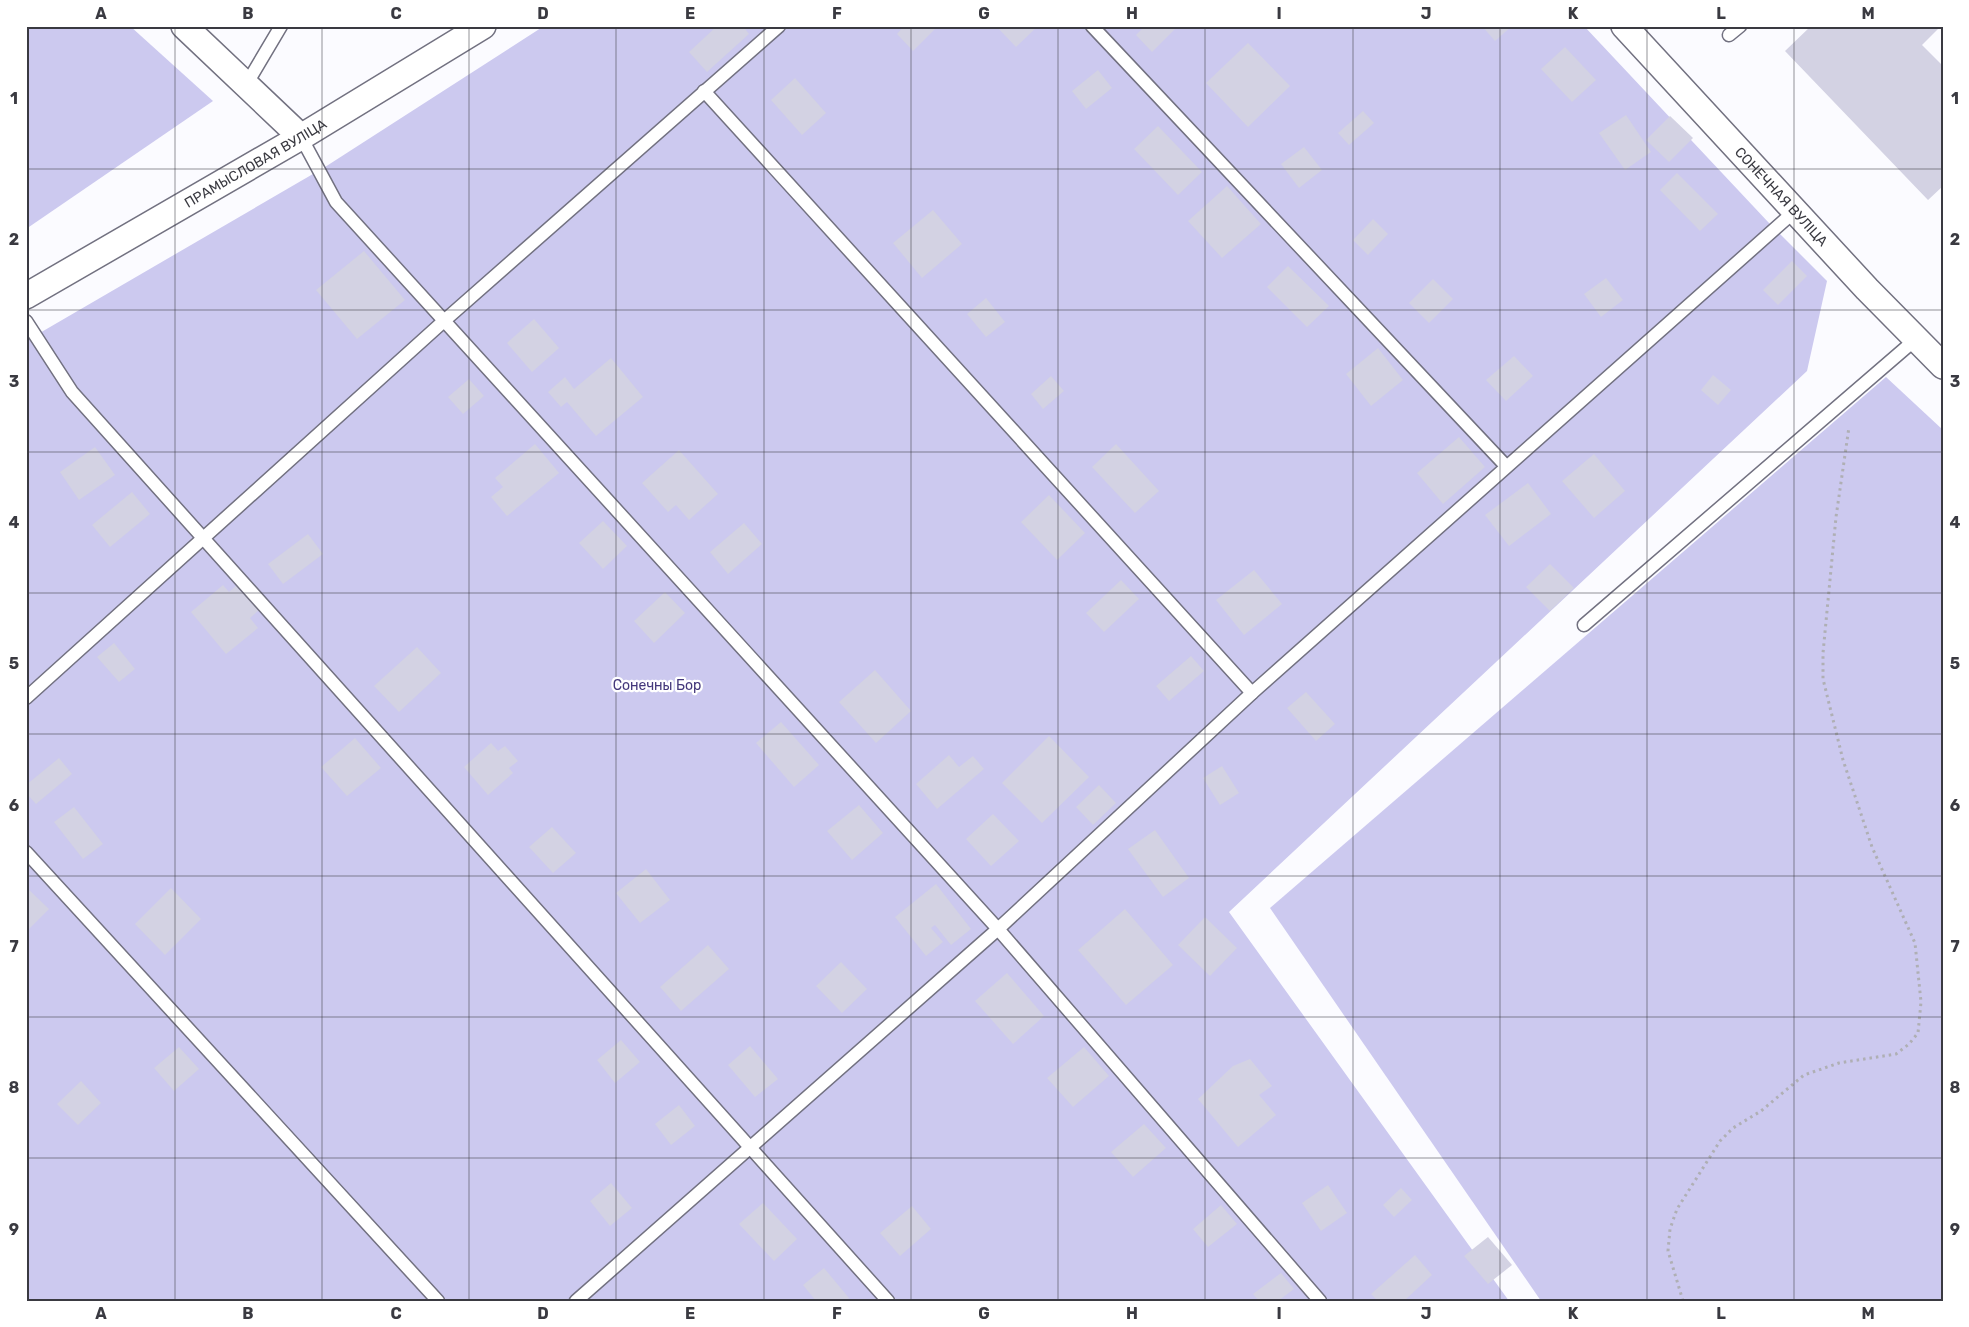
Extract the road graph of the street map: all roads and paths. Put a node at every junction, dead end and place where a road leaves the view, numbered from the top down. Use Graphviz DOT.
graph roads {
  1 [pos="184,26"];
  2 [pos="281,26"];
  3 [pos="483,26"];
  4 [pos="779,26"];
  5 [pos="1092,26"];
  6 [pos="1624,26"];
  7 [pos="1740,26"];
  8 [pos="1729,35"];
  9 [pos="246,85"];
  10 [pos="704,91"];
  11 [pos="301,137"];
  12 [pos="1795,211"];
  13 [pos="26,296"];
  14 [pos="445,320"];
  15 [pos="26,321"];
  16 [pos="1916,338"];
  17 [pos="1943,366"];
  18 [pos="1854,392"];
  19 [pos="1506,466"];
  20 [pos="203,539"];
  21 [pos="1584,624"];
  22 [pos="1252,693"];
  23 [pos="26,698"];
  24 [pos="26,852"];
  25 [pos="998,929"];
  26 [pos="751,1146"];
  27 [pos="438,1301"];
  28 [pos="576,1301"];
  29 [pos="888,1301"];
  30 [pos="1320,1301"];
  31 [pos="1683,1301"];
  1 -- 9 [label="street"];
  2 -- 9 [label="lane"];
  3 -- 11 [label="street, ПРАМЫСЛОВАЯ ВУЛІЦА"];
  4 -- 10 [label="lane"];
  5 -- 19 [label="lane"];
  6 -- 12 [label="street, СОНЕЧНАЯ ВУЛІЦА"];
  7 -- 8 [label="lane"];
  9 -- 11 [label="street"];
  10 -- 14 [label="lane"];
  10 -- 22 [label="lane"];
  11 -- 13 [label="street, ПРАМЫСЛОВАЯ ВУЛІЦА"];
  11 -- 14 [label="lane"];
  12 -- 16 [label="street, СОНЕЧНАЯ ВУЛІЦА"];
  12 -- 19 [label="lane"];
  14 -- 20 [label="lane"];
  14 -- 25 [label="lane"];
  15 -- 20 [label="lane"];
  16 -- 17 [label="street, СОНЕЧНАЯ ВУЛІЦА"];
  16 -- 18 [label="lane"];
  18 -- 21 [label="lane"];
  18 -- 31 [label="path"];
  19 -- 22 [label="lane"];
  20 -- 23 [label="lane"];
  20 -- 26 [label="lane"];
  22 -- 25 [label="lane"];
  24 -- 27 [label="lane"];
  25 -- 26 [label="lane"];
  25 -- 30 [label="lane"];
  26 -- 28 [label="lane"];
  26 -- 29 [label="lane"];
}
